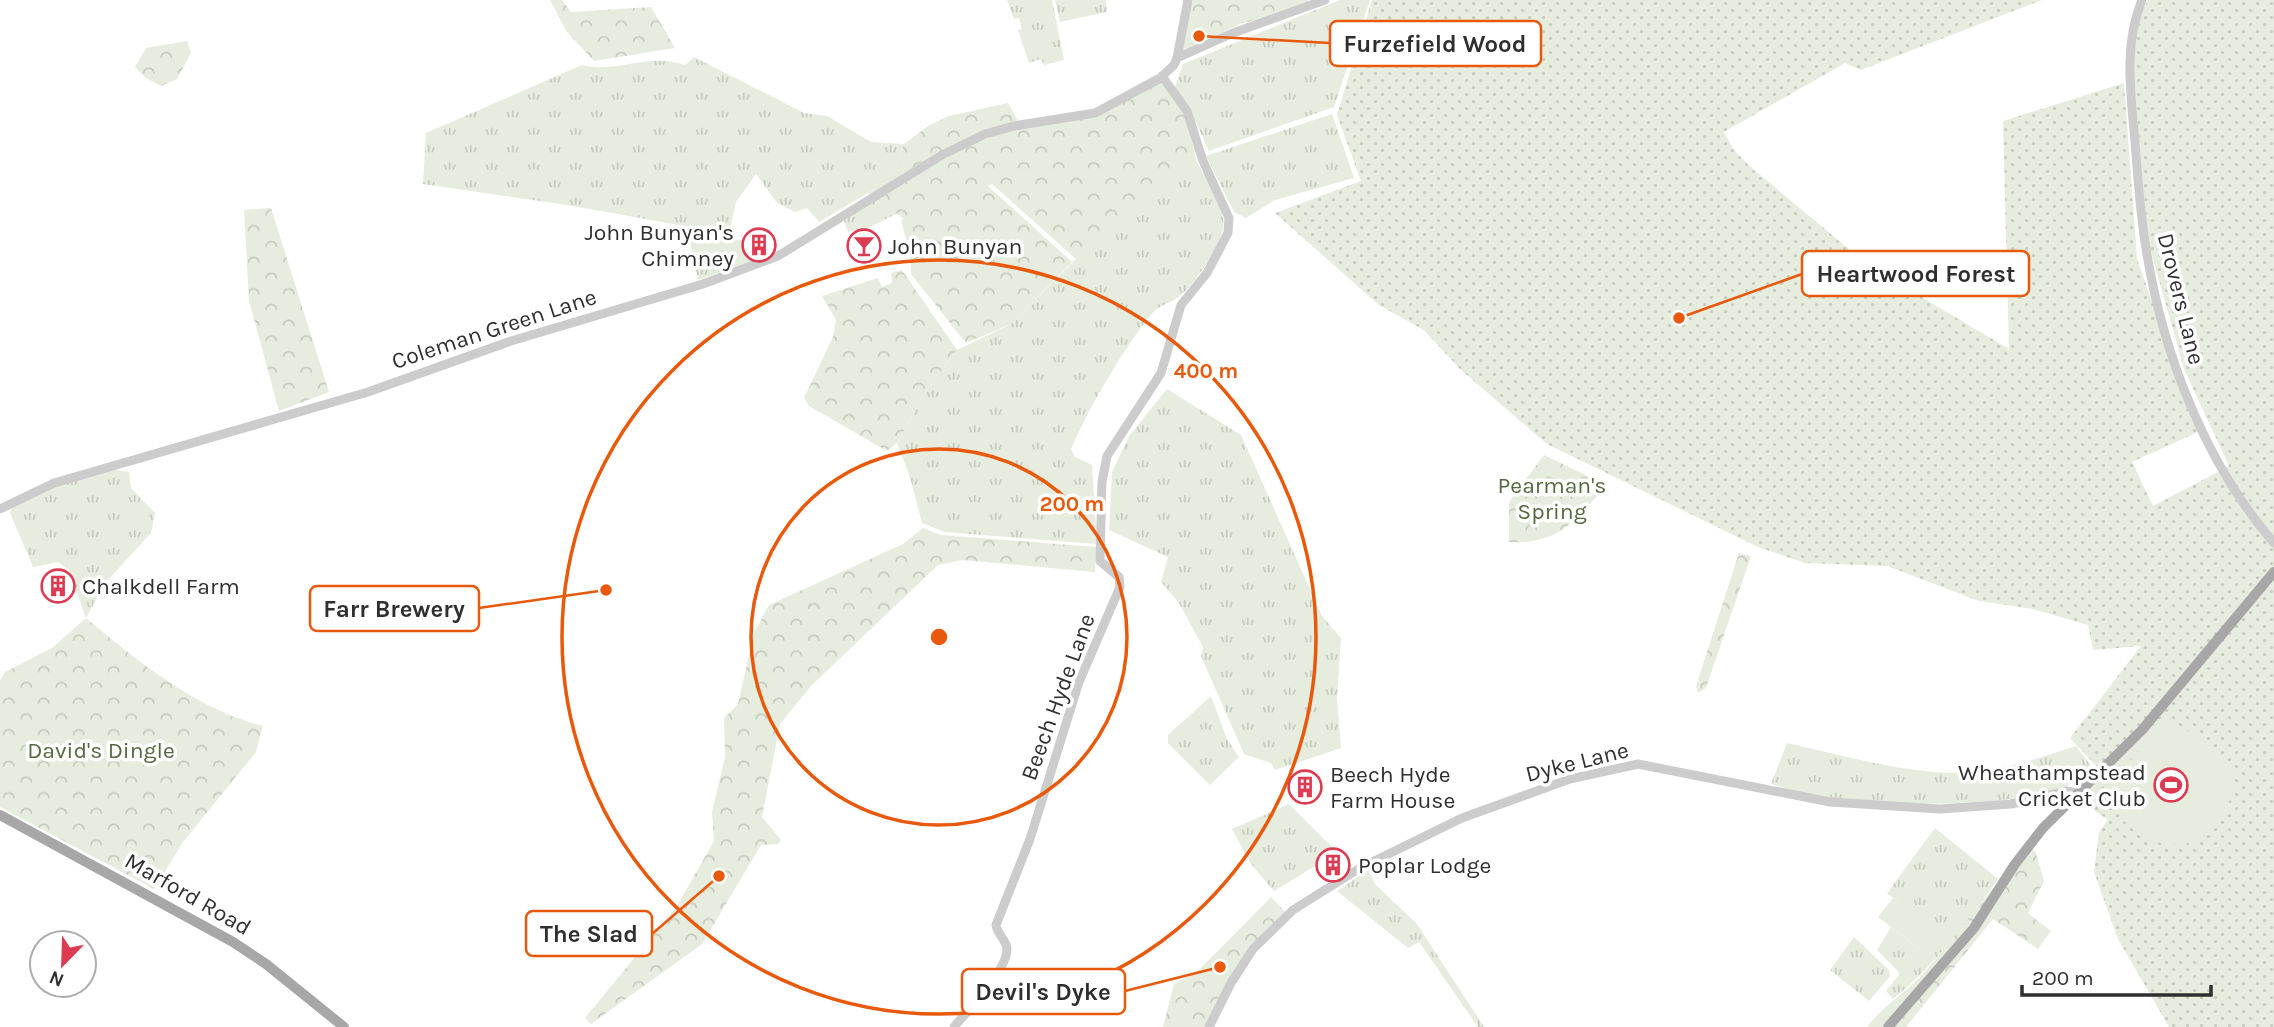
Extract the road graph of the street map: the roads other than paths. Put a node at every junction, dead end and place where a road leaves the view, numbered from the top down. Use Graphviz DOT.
graph roads {
  1 [pos="1188,0"];
  2 [pos="1325,0"];
  3 [pos="2142,0"];
  4 [pos="1177,58"];
  5 [pos="1162,76"];
  6 [pos="0,509"];
  7 [pos="2274,543"];
  8 [pos="2274,572"];
  9 [pos="2080,793"];
  10 [pos="0,815"];
  11 [pos="344,1027"];
  12 [pos="954,1027"];
  13 [pos="1209,1027"];
  14 [pos="1888,1027"];
  1 -- 4 [label="street"];
  2 -- 4 [label="street, Coleman Green Lane"];
  3 -- 7 [label="street, Drovers Lane"];
  4 -- 5 [label="street, Coleman Green Lane"];
  5 -- 6 [label="street, Coleman Green Lane"];
  5 -- 12 [label="street, Beech Hyde Lane"];
  8 -- 9 [label="main road"];
  9 -- 13 [label="street, Dyke Lane"];
  9 -- 14 [label="main road"];
  10 -- 11 [label="main road, Marford Road"];
}
